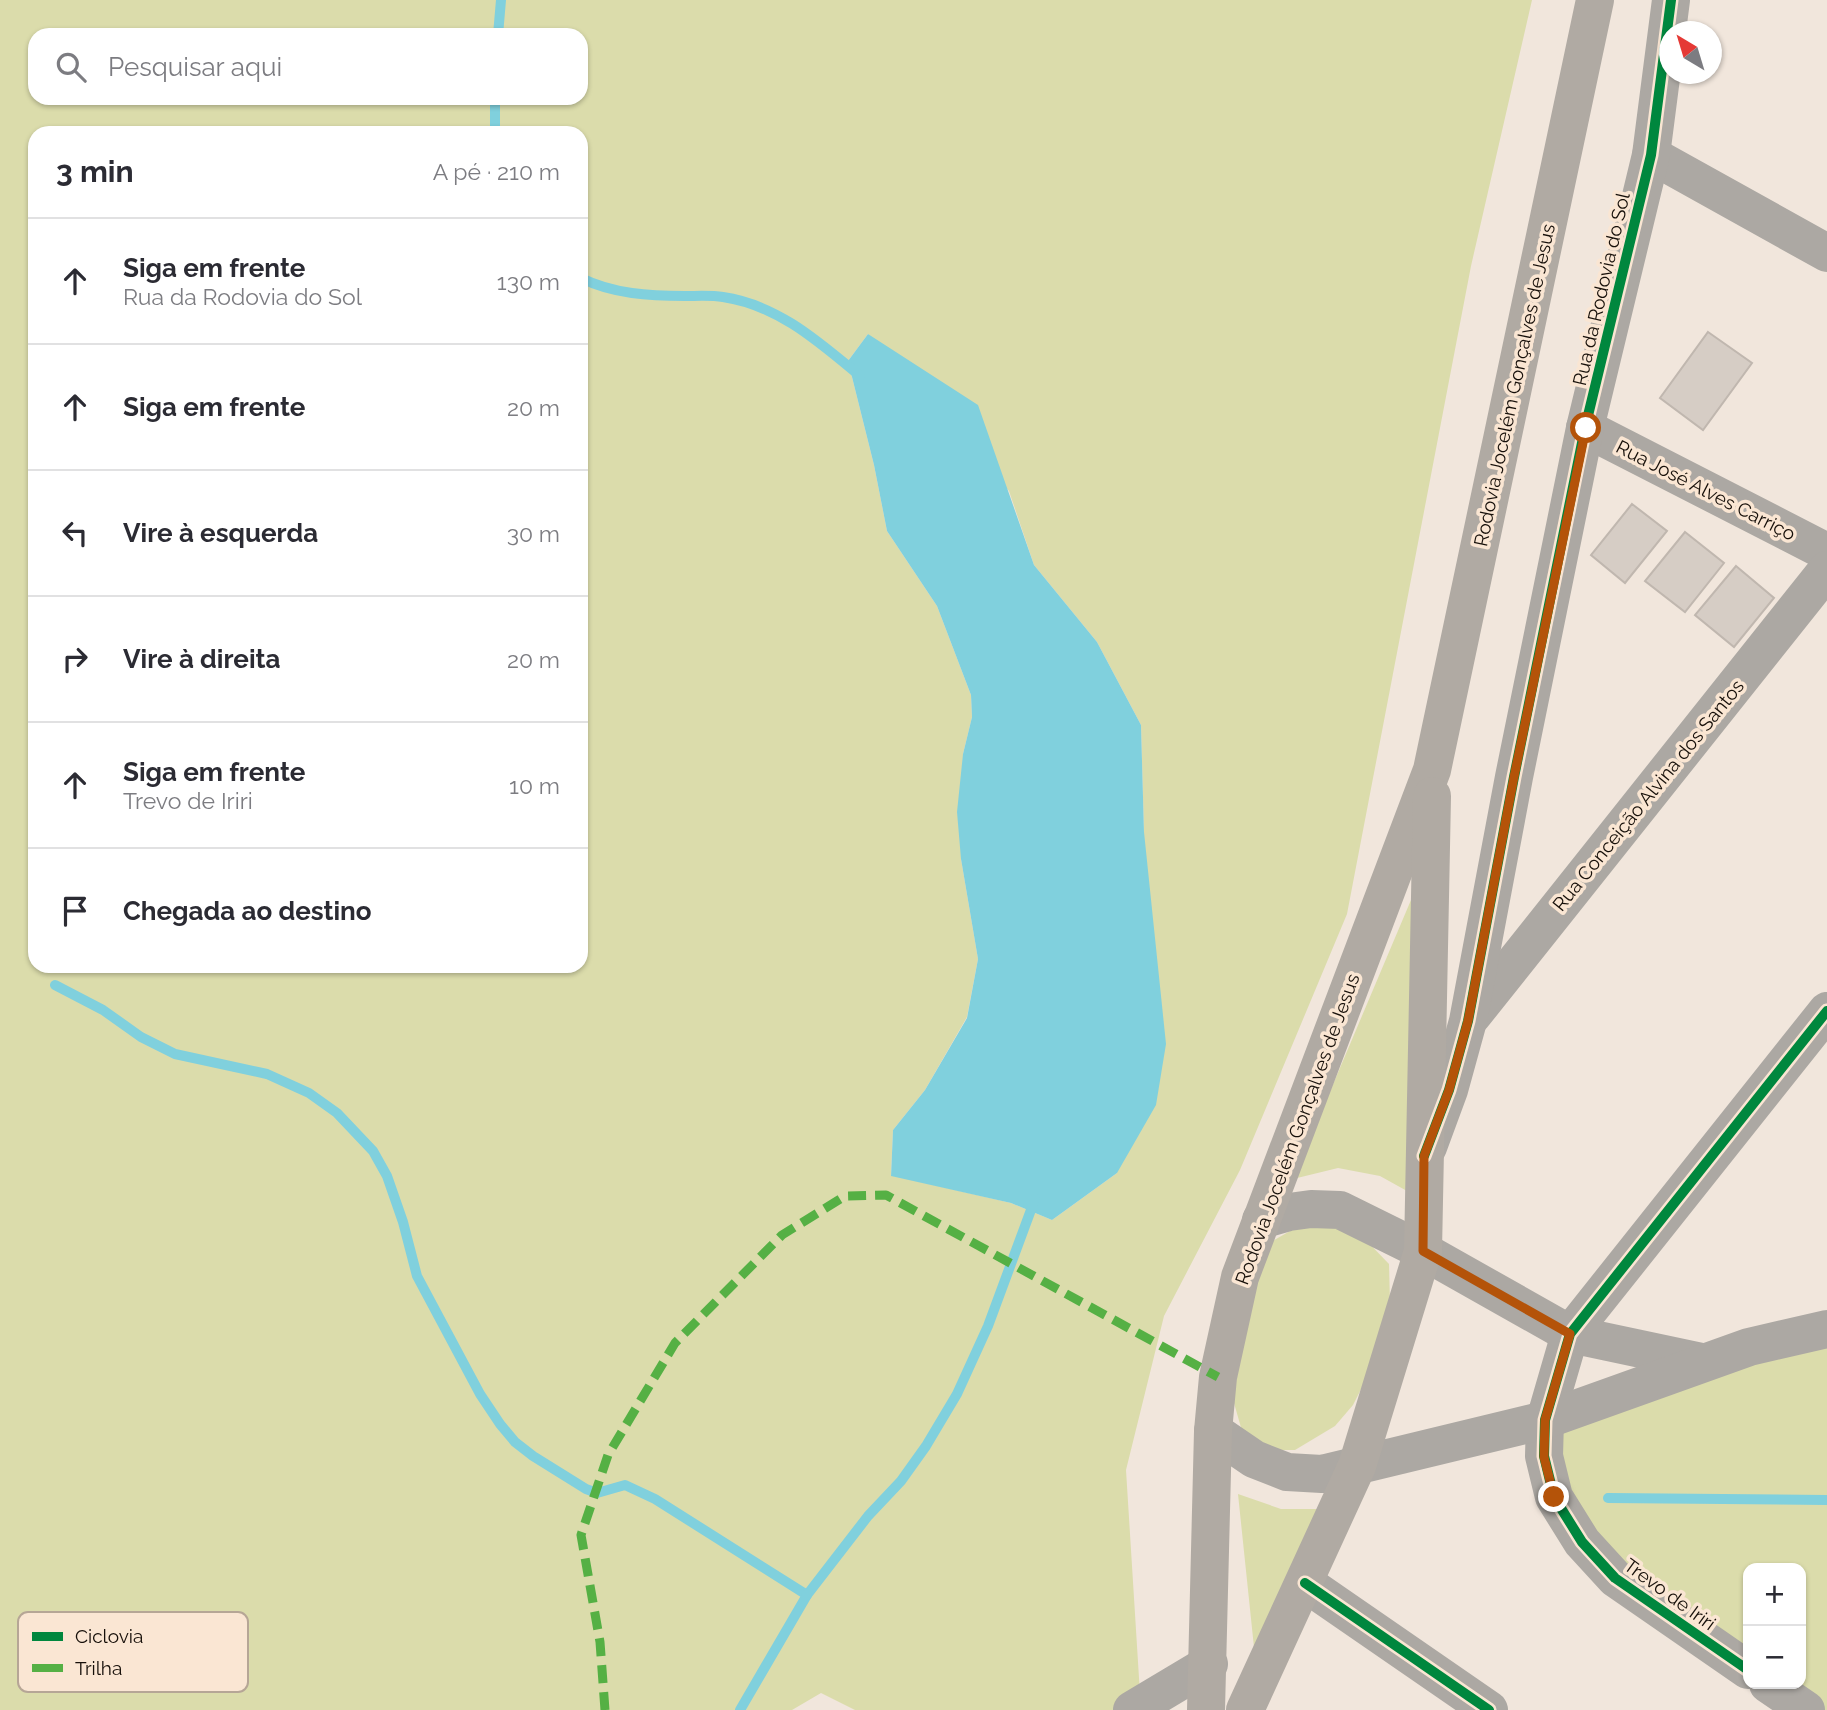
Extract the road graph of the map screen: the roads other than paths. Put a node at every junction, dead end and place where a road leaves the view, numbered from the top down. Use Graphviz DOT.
graph roads {
  1 [pos="1595,0"];
  2 [pos="1671,0"];
  3 [pos="1651,155"];
  4 [pos="1827,253"];
  5 [pos="1586,428"];
  6 [pos="1827,552"];
  7 [pos="1827,570"];
  8 [pos="1432,770"];
  9 [pos="1827,1011"];
  10 [pos="1468,1021"];
  11 [pos="1424,1156"];
  12 [pos="1261,1220"];
  13 [pos="1423,1251"];
  14 [pos="1827,1329"];
  15 [pos="1570,1334"];
  16 [pos="1702,1362"];
  17 [pos="1545,1420"];
  18 [pos="1213,1431"];
  19 [pos="1357,1466"];
  20 [pos="1305,1583"];
  21 [pos="1209,1664"];
  22 [pos="1743,1667"];
  23 [pos="1775,1689"];
  24 [pos="1132,1710"];
  25 [pos="1206,1710"];
  26 [pos="1245,1710"];
  27 [pos="1489,1710"];
  28 [pos="1806,1710"];
  1 -- 8 [label="main road, Rodovia Jocelém Gonçalves de Jesus"];
  2 -- 3 [label="street, Rua da Rodovia do Sol"];
  3 -- 4 [label="street"];
  3 -- 5 [label="street, Rua da Rodovia do Sol"];
  5 -- 6 [label="street, Rua José Alves Carriço"];
  5 -- 10 [label="street, Rua da Rodovia do Sol"];
  7 -- 10 [label="street, Rua Conceição Alvina dos Santos"];
  8 -- 11 [label="main road, Rodovia Jocelém Gonçalves de Jesus"];
  8 -- 12 [label="main road, Rodovia Jocelém Gonçalves de Jesus"];
  9 -- 15 [label="street"];
  10 -- 11 [label="street, Rua da Rodovia do Sol"];
  11 -- 13 [label="main road, Rodovia Jocelém Gonçalves de Jesus"];
  12 -- 13 [label="street"];
  12 -- 18 [label="main road, Rodovia Jocelém Gonçalves de Jesus"];
  13 -- 15 [label="street"];
  13 -- 19 [label="main road, Rodovia Jocelém Gonçalves de Jesus"];
  14 -- 16 [label="street"];
  15 -- 16 [label="street"];
  15 -- 17 [label="street, Trevo de Iriri"];
  16 -- 17 [label="street"];
  17 -- 19 [label="street"];
  17 -- 22 [label="street, Trevo de Iriri"];
  18 -- 19 [label="street"];
  18 -- 21 [label="main road, Rodovia Jocelém Gonçalves de Jesus"];
  19 -- 20 [label="main road, Rodovia Jocelém Gonçalves de Jesus"];
  20 -- 26 [label="main road, Rodovia Jocelém Gonçalves de Jesus"];
  20 -- 27 [label="street"];
  21 -- 24 [label="street"];
  21 -- 25 [label="main road, Rodovia Jocelém Gonçalves de Jesus"];
  23 -- 28 [label="street"];
}
